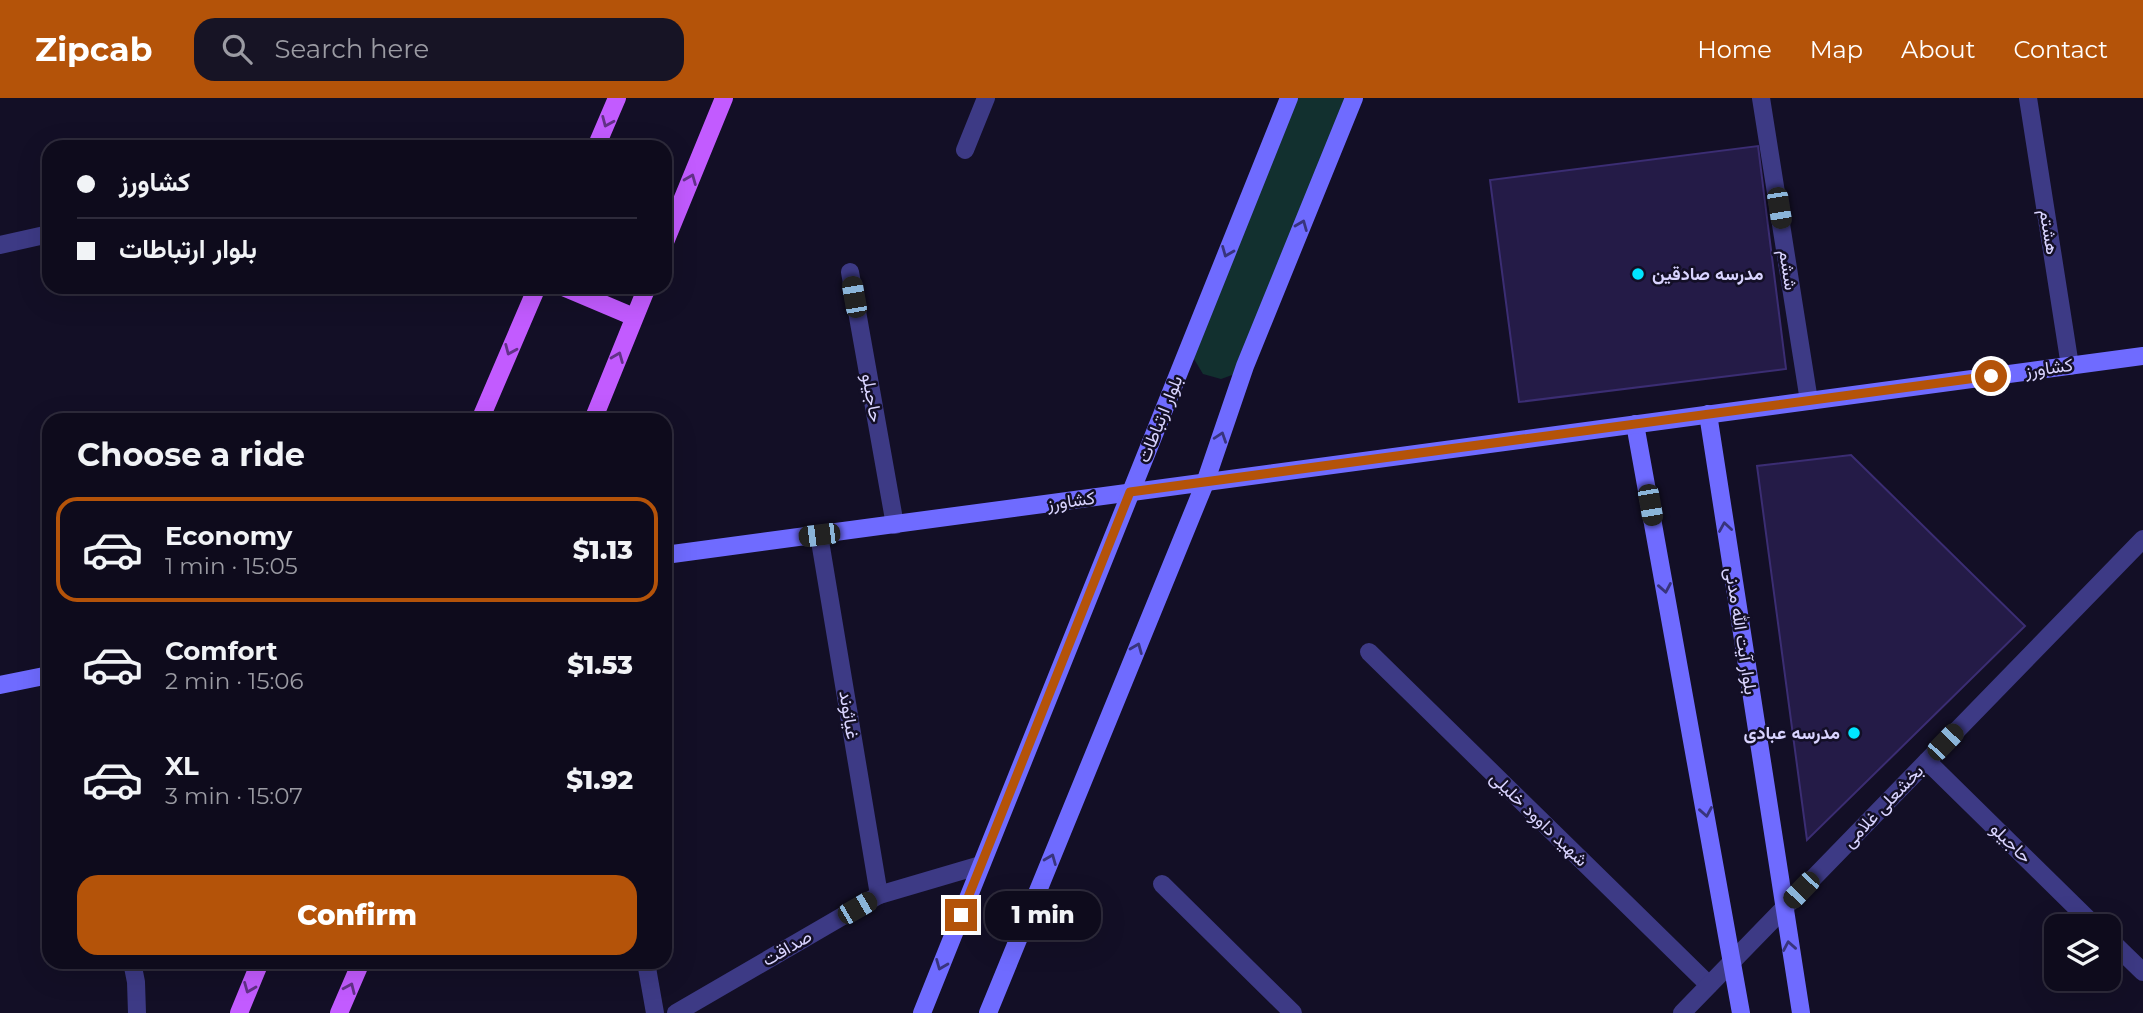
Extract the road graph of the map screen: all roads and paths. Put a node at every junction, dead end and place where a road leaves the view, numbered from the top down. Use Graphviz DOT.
graph roads {
  1 [pos="617,98"];
  2 [pos="724,98"];
  3 [pos="986,98"];
  4 [pos="1289,98"];
  5 [pos="1354,98"];
  6 [pos="1761,98"];
  7 [pos="2028,98"];
  8 [pos="599,140"];
  9 [pos="965,150"];
  10 [pos="672,225"];
  11 [pos="42,236"];
  12 [pos="0,245"];
  13 [pos="850,272"];
  14 [pos="534,294"];
  15 [pos="580,294"];
  16 [pos="644,294"];
  17 [pos="634,317"];
  18 [pos="2143,356"];
  19 [pos="2070,366"];
  20 [pos="1809,401"];
  21 [pos="483,413"];
  22 [pos="596,413"];
  23 [pos="1708,415"];
  24 [pos="1635,424"];
  25 [pos="1205,483"];
  26 [pos="1130,492"];
  27 [pos="895,525"];
  28 [pos="819,535"];
  29 [pos="2143,538"];
  30 [pos="672,554"];
  31 [pos="1369,652"];
  32 [pos="42,676"];
  33 [pos="0,685"];
  34 [pos="1927,761"];
  35 [pos="981,865"];
  36 [pos="1162,884"];
  37 [pos="879,895"];
  38 [pos="1783,909"];
  39 [pos="2083,914"];
  40 [pos="2121,951"];
  41 [pos="1732,961"];
  42 [pos="133,969"];
  43 [pos="257,969"];
  44 [pos="358,969"];
  45 [pos="647,969"];
  46 [pos="2143,972"];
  47 [pos="1709,985"];
  48 [pos="137,1013"];
  49 [pos="239,1013"];
  50 [pos="340,1013"];
  51 [pos="655,1013"];
  52 [pos="676,1013"];
  53 [pos="922,1013"];
  54 [pos="988,1013"];
  55 [pos="1293,1013"];
  56 [pos="1682,1013"];
  57 [pos="1741,1013"];
  58 [pos="1801,1013"];
  1 -- 8 [label="main road, one-way"];
  10 -- 2 [label="main road, one-way"];
  3 -- 9 [label="street"];
  4 -- 26 [label="street, بلوار ارتباطات, one-way"];
  25 -- 5 [label="street, one-way"];
  6 -- 20 [label="street, ششم"];
  7 -- 19 [label="street, هشتم"];
  11 -- 12 [label="street"];
  13 -- 27 [label="street, حاجیلو"];
  14 -- 21 [label="main road, one-way"];
  15 -- 17 [label="main road"];
  16 -- 17 [label="main road"];
  22 -- 17 [label="main road, one-way"];
  18 -- 19 [label="street, کشاورز"];
  19 -- 20 [label="street, کشاورز"];
  20 -- 23 [label="street, کشاورز"];
  23 -- 24 [label="street, کشاورز"];
  38 -- 23 [label="street, بلوار آیت الله مدنی, one-way"];
  24 -- 25 [label="street, کشاورز"];
  24 -- 41 [label="street, one-way"];
  25 -- 26 [label="street, کشاورز"];
  54 -- 25 [label="street, one-way"];
  26 -- 27 [label="street, کشاورز"];
  26 -- 35 [label="street, بلوار ارتباطات"];
  27 -- 28 [label="street, کشاورز"];
  28 -- 30 [label="street, کشاورز"];
  28 -- 37 [label="street, غیاثوند"];
  29 -- 34 [label="street, بخشعلی غلامی"];
  31 -- 47 [label="street, شهید داوود خلیلی"];
  32 -- 33 [label="street"];
  34 -- 38 [label="street, بخشعلی غلامی"];
  34 -- 39 [label="street, حاجیلو"];
  35 -- 37 [label="street, صداقت"];
  35 -- 53 [label="street, بلوار ارتباطات, one-way"];
  36 -- 55 [label="street"];
  37 -- 52 [label="street, صداقت"];
  38 -- 41 [label="street, بخشعلی غلامی"];
  58 -- 38 [label="street, بلوار آیت الله مدنی, one-way"];
  40 -- 46 [label="street"];
  41 -- 47 [label="street, بخشعلی غلامی"];
  41 -- 57 [label="street"];
  42 -- 48 [label="street"];
  43 -- 49 [label="main road, one-way"];
  50 -- 44 [label="main road, one-way"];
  45 -- 51 [label="street"];
  47 -- 56 [label="street, بخشعلی غلامی"];
}
